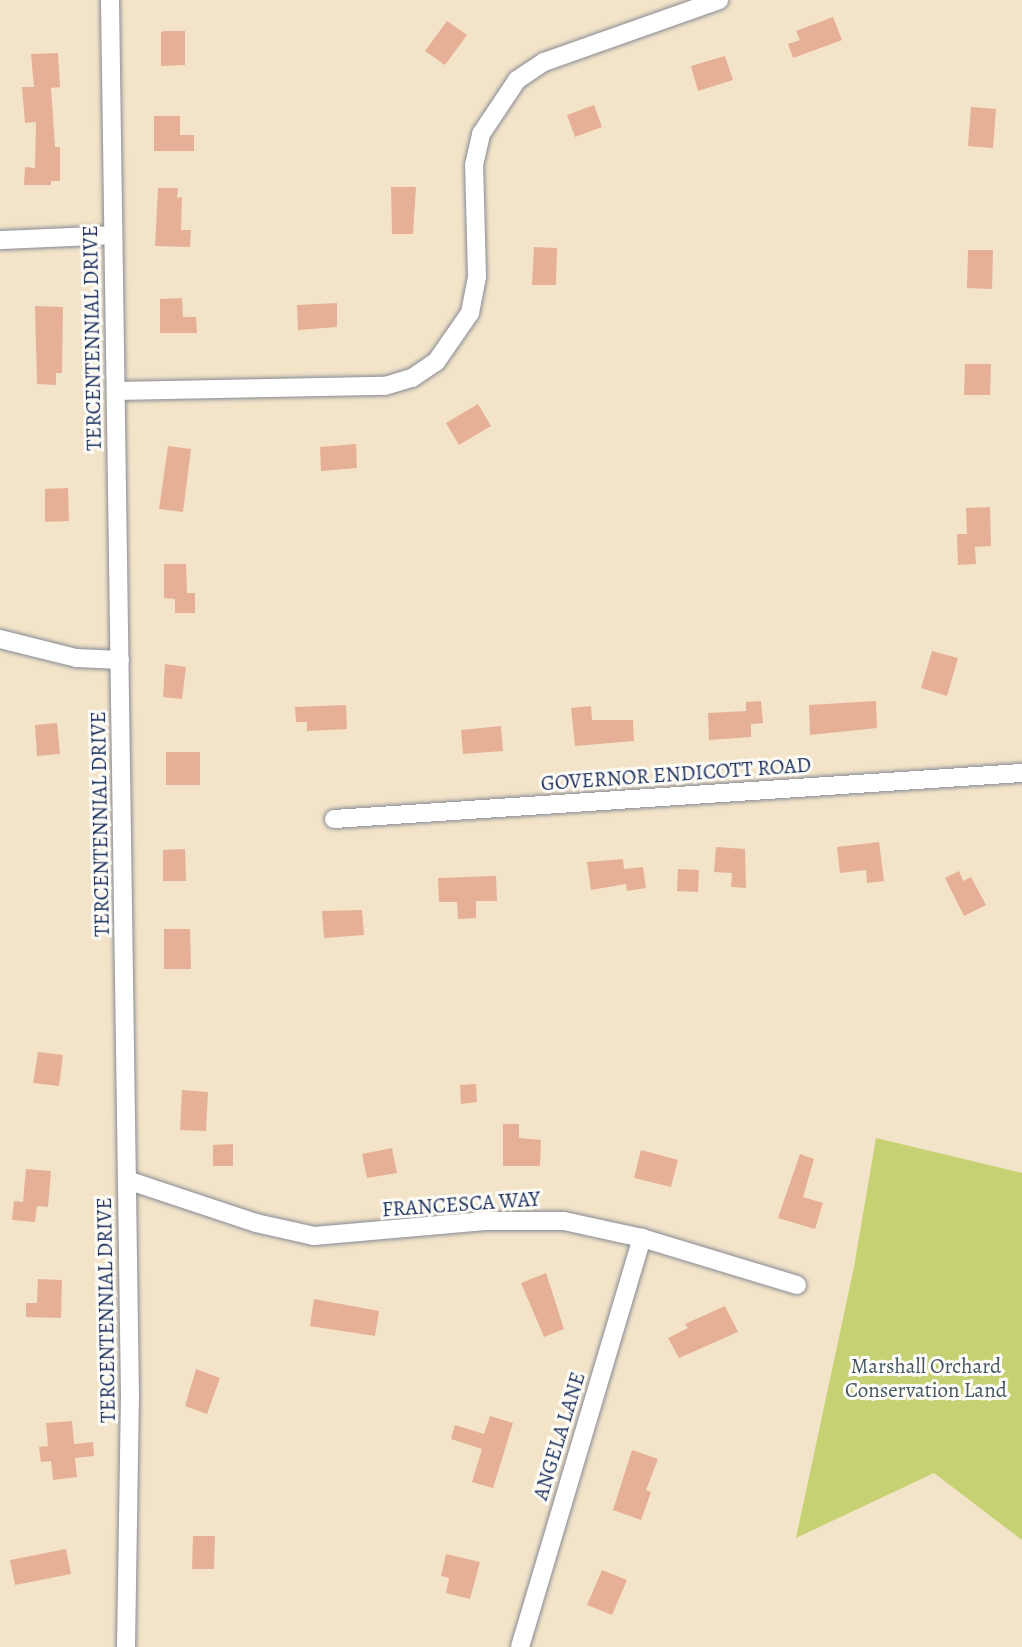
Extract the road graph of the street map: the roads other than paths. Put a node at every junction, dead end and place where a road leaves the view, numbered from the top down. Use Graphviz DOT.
graph roads {
  1 [pos="110,0"];
  2 [pos="719,0"];
  3 [pos="113,235"];
  4 [pos="0,240"];
  5 [pos="116,391"];
  6 [pos="0,639"];
  7 [pos="120,660"];
  8 [pos="1022,773"];
  9 [pos="334,819"];
  10 [pos="127,1180"];
  11 [pos="642,1238"];
  12 [pos="797,1285"];
  13 [pos="126,1647"];
  14 [pos="520,1647"];
  1 -- 3 [label="street, TERCENTENNIAL DRIVE"];
  2 -- 5 [label="street"];
  3 -- 4 [label="street"];
  3 -- 5 [label="street, TERCENTENNIAL DRIVE"];
  5 -- 7 [label="street, TERCENTENNIAL DRIVE"];
  6 -- 7 [label="street"];
  7 -- 10 [label="street, TERCENTENNIAL DRIVE"];
  8 -- 9 [label="street, GOVERNOR ENDICOTT ROAD"];
  10 -- 11 [label="street, FRANCESCA WAY"];
  10 -- 13 [label="street, TERCENTENNIAL DRIVE"];
  11 -- 12 [label="street, FRANCESCA WAY"];
  11 -- 14 [label="street, ANGELA LANE"];
}
